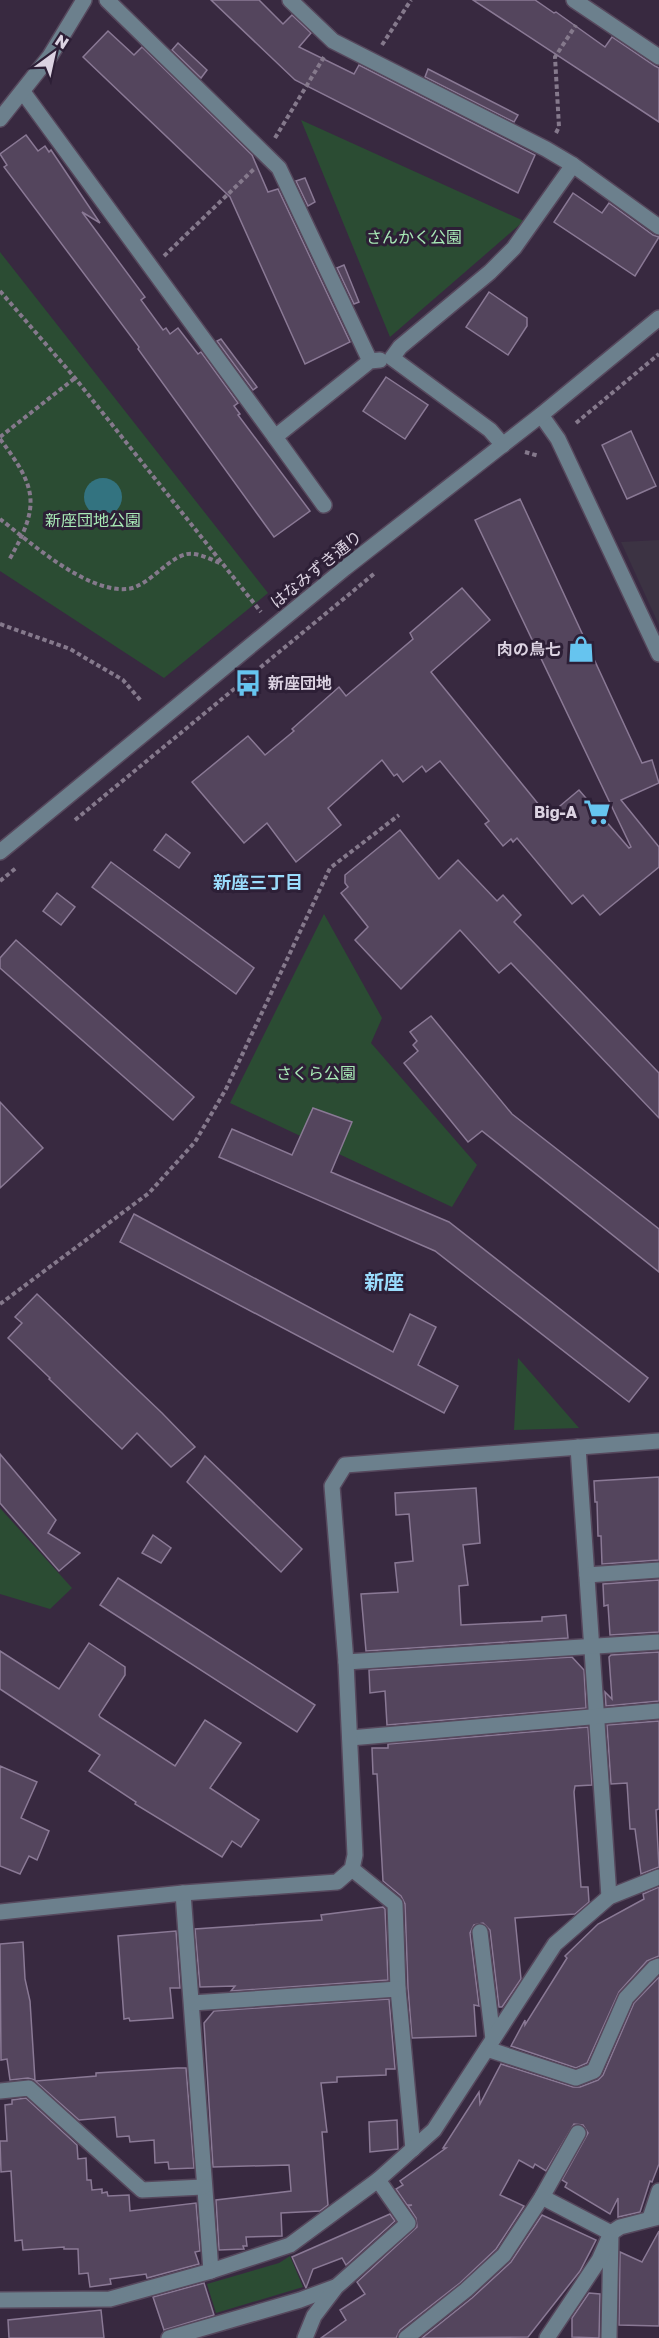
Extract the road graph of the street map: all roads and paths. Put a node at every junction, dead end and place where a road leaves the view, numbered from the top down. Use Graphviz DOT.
graph roads {
  1 [pos="84,0"];
  2 [pos="107,0"];
  3 [pos="290,0"];
  4 [pos="411,0"];
  5 [pos="574,0"];
  6 [pos="587,9"];
  7 [pos="333,41"];
  8 [pos="659,57"];
  9 [pos="371,60"];
  10 [pos="23,92"];
  11 [pos="0,119"];
  12 [pos="546,149"];
  13 [pos="265,154"];
  14 [pos="573,165"];
  15 [pos="659,227"];
  16 [pos="151,268"];
  17 [pos="0,291"];
  18 [pos="659,318"];
  19 [pos="659,354"];
  20 [pos="392,358"];
  21 [pos="370,361"];
  22 [pos="75,378"];
  23 [pos="541,415"];
  24 [pos="576,423"];
  25 [pos="275,437"];
  26 [pos="0,438"];
  27 [pos="503,445"];
  28 [pos="523,452"];
  29 [pos="539,456"];
  30 [pos="324,505"];
  31 [pos="0,519"];
  32 [pos="23,536"];
  33 [pos="9,561"];
  34 [pos="221,564"];
  35 [pos="378,570"];
  36 [pos="0,624"];
  37 [pos="273,627"];
  38 [pos="659,654"];
  39 [pos="142,702"];
  40 [pos="399,815"];
  41 [pos="74,820"];
  42 [pos="0,852"];
  43 [pos="18,866"];
  44 [pos="0,881"];
  45 [pos="0,1304"];
  46 [pos="659,1441"];
  47 [pos="578,1447"];
  48 [pos="659,1570"];
  49 [pos="587,1575"];
  50 [pos="659,1642"];
  51 [pos="592,1648"];
  52 [pos="346,1662"];
  53 [pos="659,1711"];
  54 [pos="596,1716"];
  55 [pos="350,1738"];
  56 [pos="352,1869"];
  57 [pos="659,1877"];
  58 [pos="183,1893"];
  59 [pos="609,1897"];
  60 [pos="0,1912"];
  61 [pos="480,1932"];
  62 [pos="659,1966"];
  63 [pos="398,1989"];
  64 [pos="192,2003"];
  65 [pos="490,2044"];
  66 [pos="0,2091"];
  67 [pos="578,2133"];
  68 [pos="413,2149"];
  69 [pos="378,2180"];
  70 [pos="203,2187"];
  71 [pos="659,2191"];
  72 [pos="542,2197"];
  73 [pos="655,2218"];
  74 [pos="610,2233"];
  75 [pos="211,2271"];
  76 [pos="336,2287"];
  77 [pos="0,2290"];
  78 [pos="0,2300"];
  79 [pos="169,2338"];
  80 [pos="305,2338"];
  81 [pos="406,2338"];
  82 [pos="547,2338"];
  83 [pos="609,2338"];
  1 -- 10 [label="street"];
  2 -- 13 [label="street"];
  3 -- 7 [label="street"];
  4 -- 9 [label="path"];
  5 -- 6 [label="street"];
  6 -- 8 [label="street"];
  6 -- 12 [label="path"];
  7 -- 9 [label="street"];
  7 -- 13 [label="path"];
  9 -- 12 [label="street"];
  10 -- 11 [label="street"];
  10 -- 16 [label="street"];
  12 -- 14 [label="street"];
  13 -- 16 [label="path"];
  13 -- 21 [label="street"];
  14 -- 15 [label="street"];
  14 -- 20 [label="street"];
  16 -- 25 [label="street"];
  17 -- 22 [label="path"];
  18 -- 23 [label="street, はなみずき通り"];
  19 -- 24 [label="path"];
  20 -- 21 [label="street"];
  20 -- 27 [label="street"];
  21 -- 25 [label="street"];
  22 -- 26 [label="path"];
  22 -- 34 [label="path"];
  23 -- 27 [label="street, はなみずき通り"];
  23 -- 38 [label="street"];
  25 -- 30 [label="street"];
  26 -- 32 [label="path"];
  27 -- 37 [label="street, はなみずき通り"];
  28 -- 29 [label="path"];
  31 -- 32 [label="path"];
  32 -- 33 [label="path"];
  32 -- 34 [label="path"];
  34 -- 37 [label="path"];
  35 -- 41 [label="path"];
  36 -- 39 [label="path"];
  37 -- 42 [label="street, はなみずき通り"];
  40 -- 45 [label="path"];
  43 -- 44 [label="path"];
  46 -- 47 [label="street"];
  47 -- 49 [label="street"];
  47 -- 52 [label="street"];
  48 -- 49 [label="street"];
  49 -- 51 [label="street"];
  50 -- 51 [label="street"];
  51 -- 52 [label="street"];
  51 -- 54 [label="street"];
  52 -- 55 [label="street"];
  53 -- 54 [label="street"];
  54 -- 55 [label="street"];
  54 -- 59 [label="street"];
  55 -- 56 [label="street"];
  56 -- 58 [label="street"];
  56 -- 63 [label="street"];
  57 -- 59 [label="street"];
  58 -- 60 [label="street"];
  58 -- 64 [label="street"];
  59 -- 65 [label="street"];
  61 -- 65 [label="street"];
  62 -- 65 [label="street"];
  63 -- 64 [label="street"];
  63 -- 68 [label="street"];
  64 -- 70 [label="street"];
  65 -- 68 [label="street"];
  66 -- 70 [label="street"];
  67 -- 72 [label="street"];
  68 -- 69 [label="street"];
  69 -- 75 [label="street"];
  69 -- 76 [label="street"];
  70 -- 75 [label="street"];
  71 -- 73 [label="street"];
  72 -- 74 [label="street"];
  72 -- 81 [label="street"];
  73 -- 74 [label="street"];
  74 -- 82 [label="street"];
  74 -- 83 [label="street"];
  75 -- 78 [label="street"];
  76 -- 79 [label="street"];
  76 -- 80 [label="street"];
  77 -- 78 [label="street"];
}
